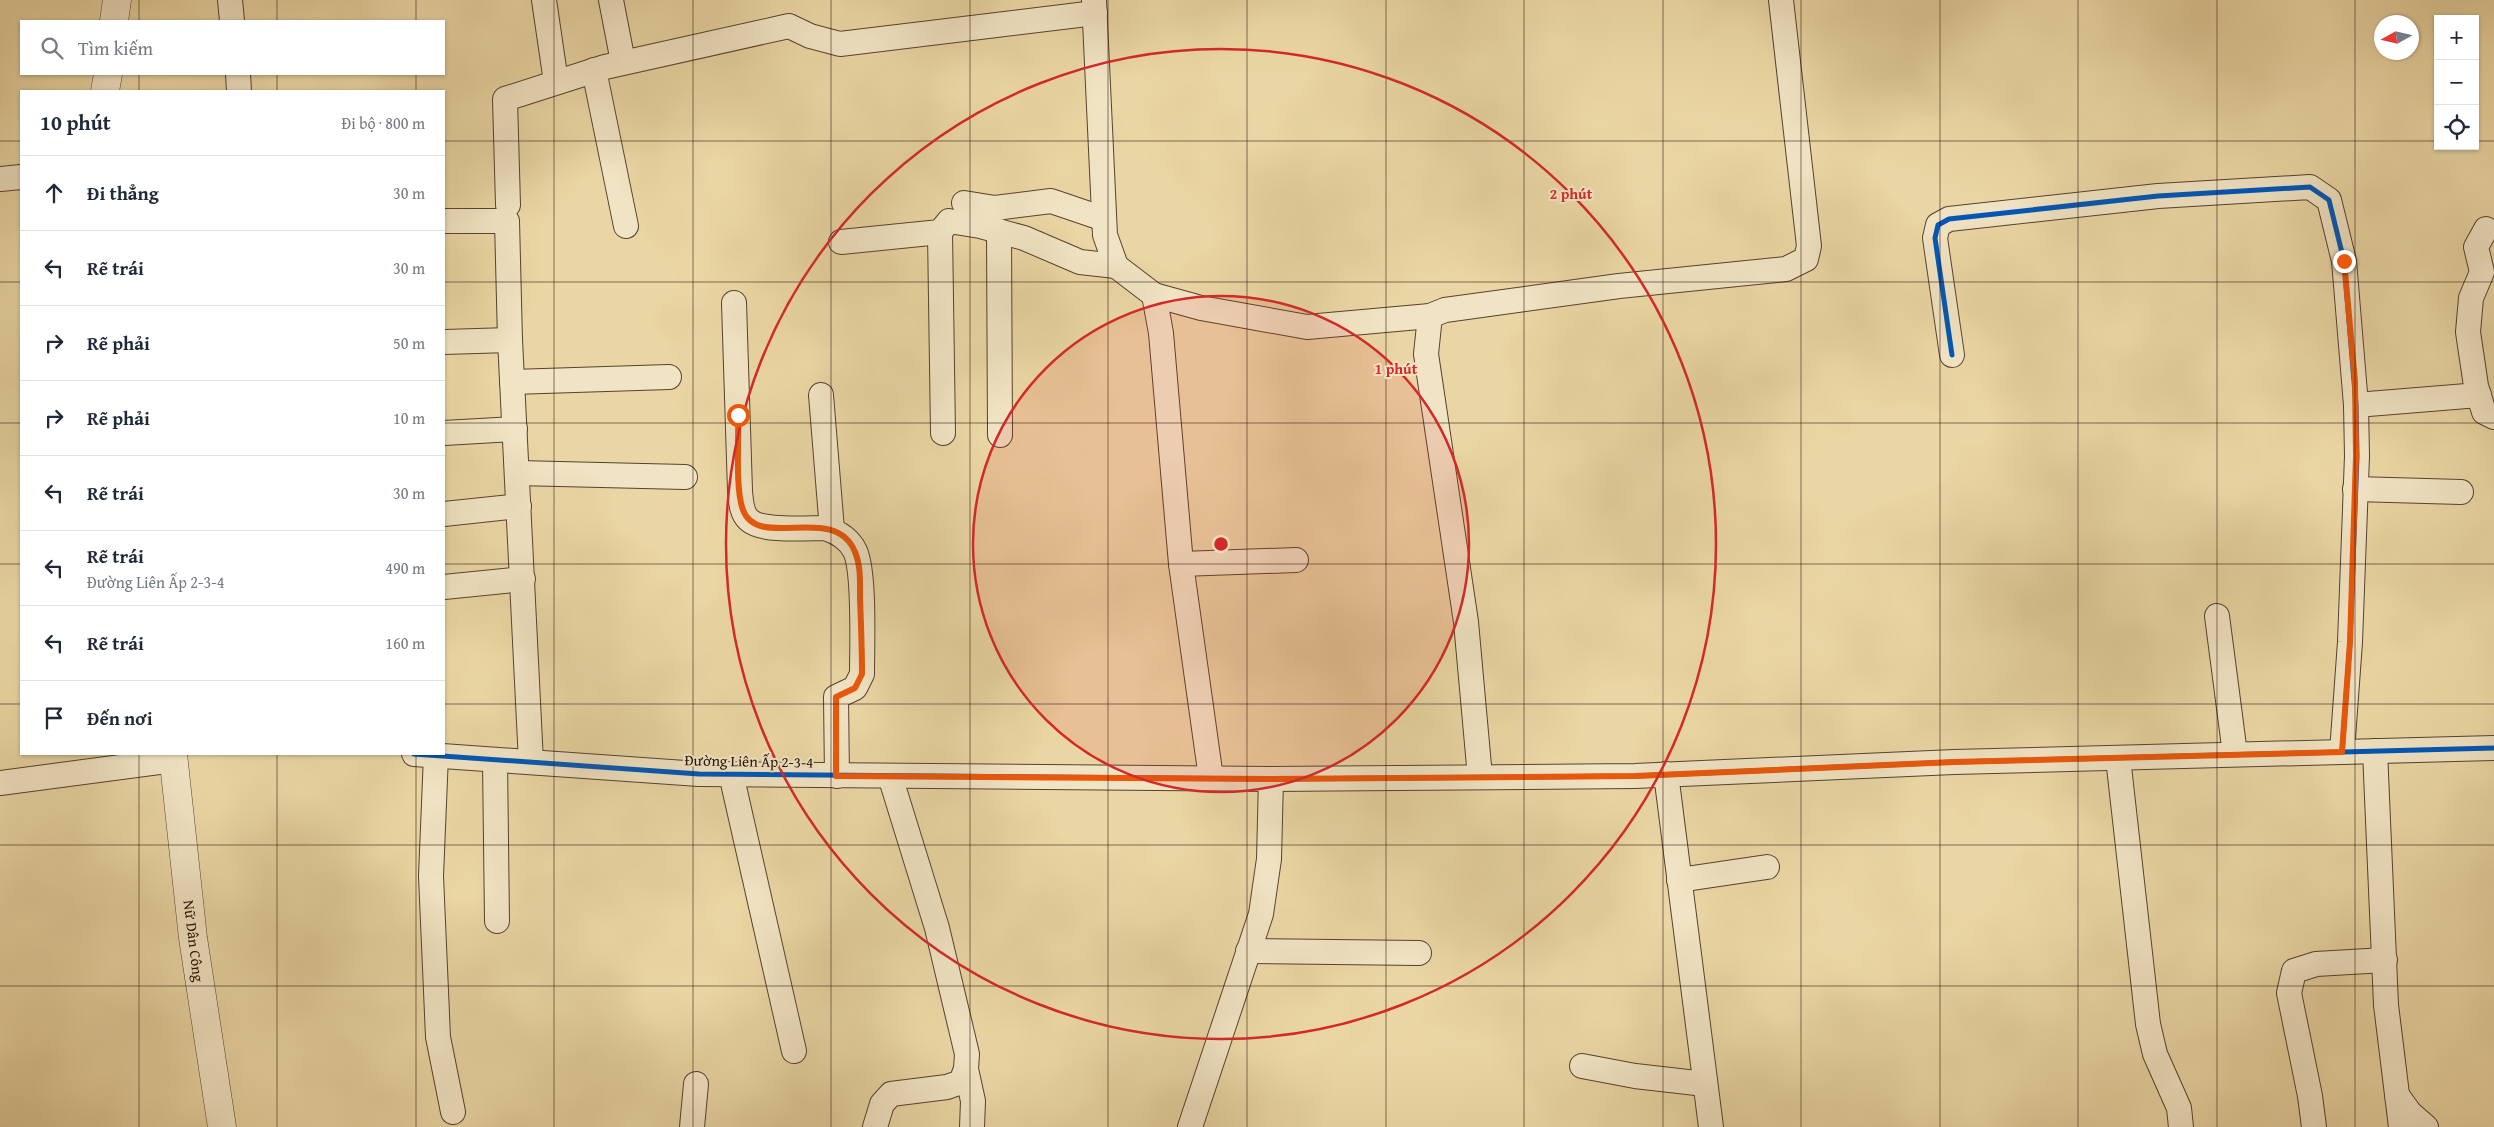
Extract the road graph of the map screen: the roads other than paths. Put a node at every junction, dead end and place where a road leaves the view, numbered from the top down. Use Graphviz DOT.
graph roads {
  1 [pos="117,0"];
  2 [pos="230,0"];
  3 [pos="544,0"];
  4 [pos="611,0"];
  5 [pos="1781,0"];
  6 [pos="1095,6"];
  7 [pos="114,20"];
  8 [pos="232,20"];
  9 [pos="623,62"];
  10 [pos="594,70"];
  11 [pos="108,75"];
  12 [pos="238,75"];
  13 [pos="556,82"];
  14 [pos="106,90"];
  15 [pos="239,90"];
  16 [pos="20,177"];
  17 [pos="0,179"];
  18 [pos="964,204"];
  19 [pos="508,205"];
  20 [pos="1104,219"];
  21 [pos="445,220"];
  22 [pos="626,226"];
  23 [pos="2486,229"];
  24 [pos="999,231"];
  25 [pos="940,232"];
  26 [pos="842,242"];
  27 [pos="1116,266"];
  28 [pos="1154,295"];
  29 [pos="734,303"];
  30 [pos="1430,316"];
  31 [pos="510,340"];
  32 [pos="445,342"];
  33 [pos="1952,355"];
  34 [pos="669,377"];
  35 [pos="512,382"];
  36 [pos="821,394"];
  37 [pos="2479,395"];
  38 [pos="2356,405"];
  39 [pos="2494,417"];
  40 [pos="515,429"];
  41 [pos="942,432"];
  42 [pos="445,433"];
  43 [pos="1000,435"];
  44 [pos="517,474"];
  45 [pos="685,476"];
  46 [pos="2355,489"];
  47 [pos="2461,492"];
  48 [pos="519,506"];
  49 [pos="445,514"];
  50 [pos="832,530"];
  51 [pos="1296,560"];
  52 [pos="1181,564"];
  53 [pos="523,579"];
  54 [pos="445,587"];
  55 [pos="2217,616"];
  56 [pos="2494,748"];
  57 [pos="2375,751"];
  58 [pos="2342,752"];
  59 [pos="2235,754"];
  60 [pos="425,755"];
  61 [pos="174,757"];
  62 [pos="2118,758"];
  63 [pos="495,760"];
  64 [pos="531,762"];
  65 [pos="731,774"];
  66 [pos="1666,774"];
  67 [pos="836,776"];
  68 [pos="890,776"];
  69 [pos="1480,777"];
  70 [pos="1211,778"];
  71 [pos="1271,779"];
  72 [pos="0,783"];
  73 [pos="1767,868"];
  74 [pos="1680,880"];
  75 [pos="496,921"];
  76 [pos="1248,951"];
  77 [pos="1419,953"];
  78 [pos="2385,960"];
  79 [pos="794,1051"];
  80 [pos="1582,1066"];
  81 [pos="966,1068"];
  82 [pos="696,1084"];
  83 [pos="1705,1084"];
  84 [pos="2397,1096"];
  85 [pos="454,1112"];
  86 [pos="222,1127"];
  87 [pos="692,1127"];
  88 [pos="875,1127"];
  89 [pos="972,1127"];
  90 [pos="1190,1127"];
  91 [pos="1711,1127"];
  92 [pos="2181,1127"];
  93 [pos="2314,1127"];
  94 [pos="2401,1127"];
  95 [pos="2426,1127"];
  1 -- 7 [label="street"];
  2 -- 8 [label="street"];
  3 -- 13 [label="street"];
  4 -- 9 [label="street"];
  5 -- 30 [label="street"];
  6 -- 9 [label="street"];
  6 -- 20 [label="street"];
  9 -- 10 [label="street"];
  10 -- 13 [label="street"];
  10 -- 22 [label="street"];
  11 -- 14 [label="street"];
  12 -- 15 [label="street"];
  13 -- 19 [label="street"];
  16 -- 17 [label="street"];
  18 -- 20 [label="street"];
  20 -- 27 [label="street"];
  21 -- 31 [label="street"];
  23 -- 37 [label="street"];
  24 -- 25 [label="street"];
  24 -- 27 [label="street"];
  24 -- 43 [label="street"];
  25 -- 26 [label="street"];
  25 -- 41 [label="street"];
  27 -- 28 [label="street"];
  28 -- 30 [label="street"];
  28 -- 52 [label="street"];
  29 -- 50 [label="street"];
  30 -- 69 [label="street"];
  31 -- 32 [label="street"];
  31 -- 35 [label="street"];
  33 -- 38 [label="street"];
  34 -- 35 [label="street"];
  35 -- 40 [label="street"];
  36 -- 50 [label="street"];
  37 -- 38 [label="street"];
  37 -- 39 [label="street"];
  38 -- 46 [label="street"];
  40 -- 42 [label="street"];
  40 -- 44 [label="street"];
  44 -- 45 [label="street"];
  44 -- 48 [label="street"];
  46 -- 47 [label="street"];
  46 -- 58 [label="street"];
  48 -- 49 [label="street"];
  48 -- 53 [label="street"];
  50 -- 67 [label="street"];
  51 -- 52 [label="street"];
  52 -- 70 [label="street"];
  53 -- 54 [label="street"];
  53 -- 64 [label="street"];
  55 -- 59 [label="street"];
  56 -- 57 [label="street, Đường Liên Ấp 2-3-4"];
  57 -- 58 [label="street, Đường Liên Ấp 2-3-4"];
  57 -- 78 [label="street"];
  58 -- 59 [label="street, Đường Liên Ấp 2-3-4"];
  59 -- 62 [label="street, Đường Liên Ấp 2-3-4"];
  60 -- 63 [label="street, Đường Liên Ấp 2-3-4"];
  60 -- 85 [label="street"];
  61 -- 72 [label="street"];
  61 -- 86 [label="street, Nữ Dân Công"];
  62 -- 66 [label="street, Đường Liên Ấp 2-3-4"];
  62 -- 92 [label="street"];
  63 -- 64 [label="street, Đường Liên Ấp 2-3-4"];
  63 -- 75 [label="street"];
  64 -- 65 [label="street, Đường Liên Ấp 2-3-4"];
  65 -- 67 [label="street, Đường Liên Ấp 2-3-4"];
  65 -- 79 [label="street"];
  66 -- 69 [label="street, Đường Liên Ấp 2-3-4"];
  66 -- 74 [label="street"];
  67 -- 68 [label="street, Đường Liên Ấp 2-3-4"];
  68 -- 70 [label="street, Đường Liên Ấp 2-3-4"];
  68 -- 81 [label="street"];
  69 -- 71 [label="street, Đường Liên Ấp 2-3-4"];
  70 -- 71 [label="street, Đường Liên Ấp 2-3-4"];
  71 -- 76 [label="street"];
  73 -- 74 [label="street"];
  74 -- 83 [label="street"];
  76 -- 77 [label="street"];
  76 -- 90 [label="street"];
  78 -- 84 [label="street"];
  78 -- 93 [label="street"];
  80 -- 83 [label="street"];
  81 -- 88 [label="street"];
  81 -- 89 [label="street"];
  82 -- 87 [label="street"];
  83 -- 91 [label="street"];
  84 -- 94 [label="street"];
  84 -- 95 [label="street"];
}
